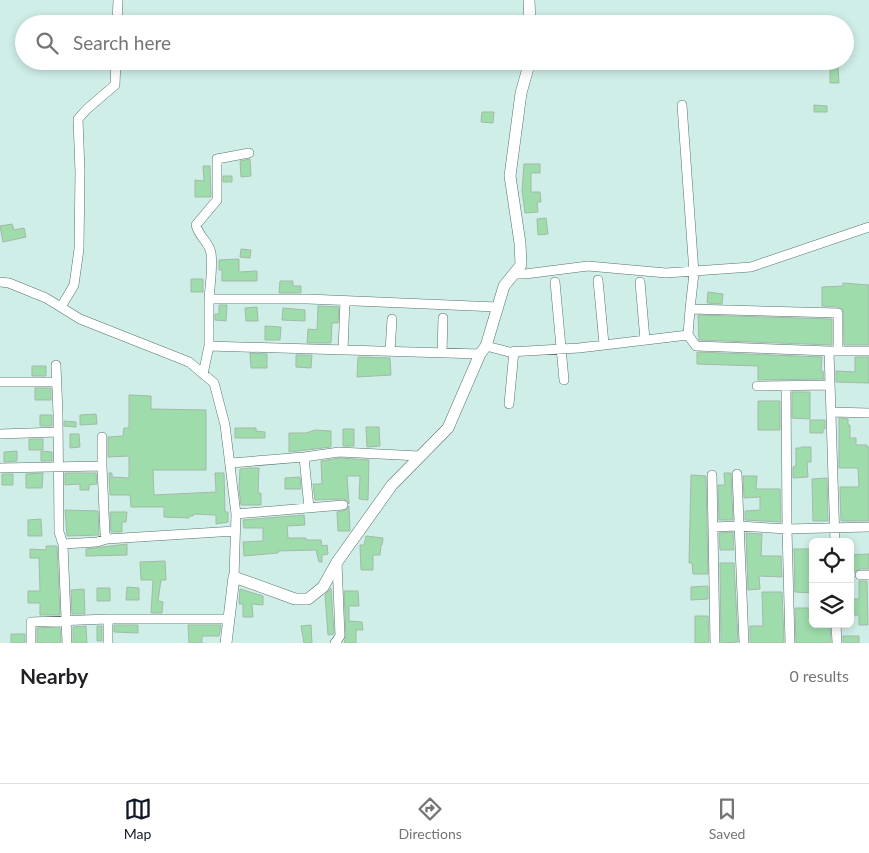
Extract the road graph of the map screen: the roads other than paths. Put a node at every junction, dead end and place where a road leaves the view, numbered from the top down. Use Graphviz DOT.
graph roads {
  1 [pos="118,0"];
  2 [pos="529,0"];
  3 [pos="117,15"];
  4 [pos="530,15"];
  5 [pos="116,70"];
  6 [pos="527,70"];
  7 [pos="682,105"];
  8 [pos="249,153"];
  9 [pos="869,227"];
  10 [pos="694,273"];
  11 [pos="514,274"];
  12 [pos="598,280"];
  13 [pos="0,282"];
  14 [pos="555,282"];
  15 [pos="640,282"];
  16 [pos="209,299"];
  17 [pos="345,301"];
  18 [pos="61,307"];
  19 [pos="497,307"];
  20 [pos="690,309"];
  21 [pos="443,318"];
  22 [pos="392,319"];
  23 [pos="688,335"];
  24 [pos="645,340"];
  25 [pos="604,344"];
  26 [pos="209,346"];
  27 [pos="561,349"];
  28 [pos="343,350"];
  29 [pos="483,350"];
  30 [pos="390,351"];
  31 [pos="514,351"];
  32 [pos="834,351"];
  33 [pos="869,352"];
  34 [pos="442,353"];
  35 [pos="56,365"];
  36 [pos="203,374"];
  37 [pos="564,380"];
  38 [pos="0,382"];
  39 [pos="56,382"];
  40 [pos="830,385"];
  41 [pos="757,386"];
  42 [pos="786,386"];
  43 [pos="509,404"];
  44 [pos="831,412"];
  45 [pos="869,412"];
  46 [pos="58,432"];
  47 [pos="0,434"];
  48 [pos="102,437"];
  49 [pos="420,456"];
  50 [pos="304,457"];
  51 [pos="231,463"];
  52 [pos="58,466"];
  53 [pos="102,466"];
  54 [pos="0,468"];
  55 [pos="737,474"];
  56 [pos="712,475"];
  57 [pos="343,505"];
  58 [pos="309,508"];
  59 [pos="236,514"];
  60 [pos="738,526"];
  61 [pos="712,527"];
  62 [pos="834,528"];
  63 [pos="869,528"];
  64 [pos="787,529"];
  65 [pos="235,531"];
  66 [pos="835,538"];
  67 [pos="107,540"];
  68 [pos="63,544"];
  69 [pos="337,562"];
  70 [pos="234,576"];
  71 [pos="229,618"];
  72 [pos="108,619"];
  73 [pos="66,621"];
  74 [pos="836,628"];
  75 [pos="31,643"];
  76 [pos="67,643"];
  77 [pos="108,643"];
  78 [pos="226,643"];
  79 [pos="334,643"];
  80 [pos="715,643"];
  81 [pos="744,643"];
  82 [pos="790,643"];
  83 [pos="837,643"];
  1 -- 3 [label="street"];
  2 -- 4 [label="street"];
  5 -- 18 [label="street"];
  6 -- 11 [label="street"];
  7 -- 10 [label="street"];
  8 -- 16 [label="street"];
  9 -- 10 [label="street"];
  10 -- 11 [label="street"];
  10 -- 20 [label="street"];
  11 -- 19 [label="street"];
  12 -- 25 [label="street"];
  13 -- 18 [label="street"];
  14 -- 27 [label="street"];
  15 -- 24 [label="street"];
  16 -- 17 [label="street"];
  16 -- 26 [label="street"];
  17 -- 19 [label="street"];
  17 -- 28 [label="street"];
  18 -- 36 [label="street"];
  19 -- 29 [label="street"];
  20 -- 23 [label="street"];
  20 -- 32 [label="street"];
  21 -- 34 [label="street"];
  22 -- 30 [label="street"];
  23 -- 24 [label="street"];
  23 -- 32 [label="street"];
  24 -- 25 [label="street"];
  25 -- 27 [label="street"];
  26 -- 28 [label="street"];
  26 -- 36 [label="street"];
  27 -- 31 [label="street"];
  27 -- 37 [label="street"];
  28 -- 30 [label="street"];
  29 -- 31 [label="street"];
  29 -- 34 [label="street"];
  29 -- 49 [label="street"];
  30 -- 34 [label="street"];
  31 -- 43 [label="street"];
  32 -- 33 [label="street"];
  32 -- 40 [label="street"];
  35 -- 39 [label="street"];
  36 -- 51 [label="street"];
  38 -- 39 [label="street"];
  39 -- 46 [label="street"];
  40 -- 42 [label="street"];
  40 -- 44 [label="street"];
  41 -- 42 [label="street"];
  42 -- 64 [label="street"];
  44 -- 45 [label="street"];
  44 -- 62 [label="street"];
  46 -- 47 [label="street"];
  46 -- 52 [label="street"];
  48 -- 53 [label="street"];
  49 -- 50 [label="street"];
  49 -- 69 [label="street"];
  50 -- 51 [label="street"];
  50 -- 58 [label="street"];
  51 -- 59 [label="street"];
  52 -- 53 [label="street"];
  52 -- 54 [label="street"];
  52 -- 68 [label="street"];
  53 -- 67 [label="street"];
  55 -- 60 [label="street"];
  56 -- 61 [label="street"];
  57 -- 58 [label="street"];
  58 -- 59 [label="street"];
  59 -- 65 [label="street"];
  60 -- 61 [label="street"];
  60 -- 64 [label="street"];
  60 -- 81 [label="street"];
  61 -- 80 [label="street"];
  62 -- 63 [label="street"];
  62 -- 64 [label="street"];
  62 -- 66 [label="street"];
  64 -- 82 [label="street"];
  65 -- 67 [label="street"];
  65 -- 70 [label="street"];
  67 -- 68 [label="street"];
  68 -- 73 [label="street"];
  69 -- 70 [label="street"];
  69 -- 79 [label="street"];
  70 -- 71 [label="street"];
  71 -- 72 [label="street"];
  71 -- 78 [label="street"];
  72 -- 73 [label="street"];
  72 -- 77 [label="street"];
  73 -- 75 [label="street"];
  73 -- 76 [label="street"];
  74 -- 83 [label="street"];
}
